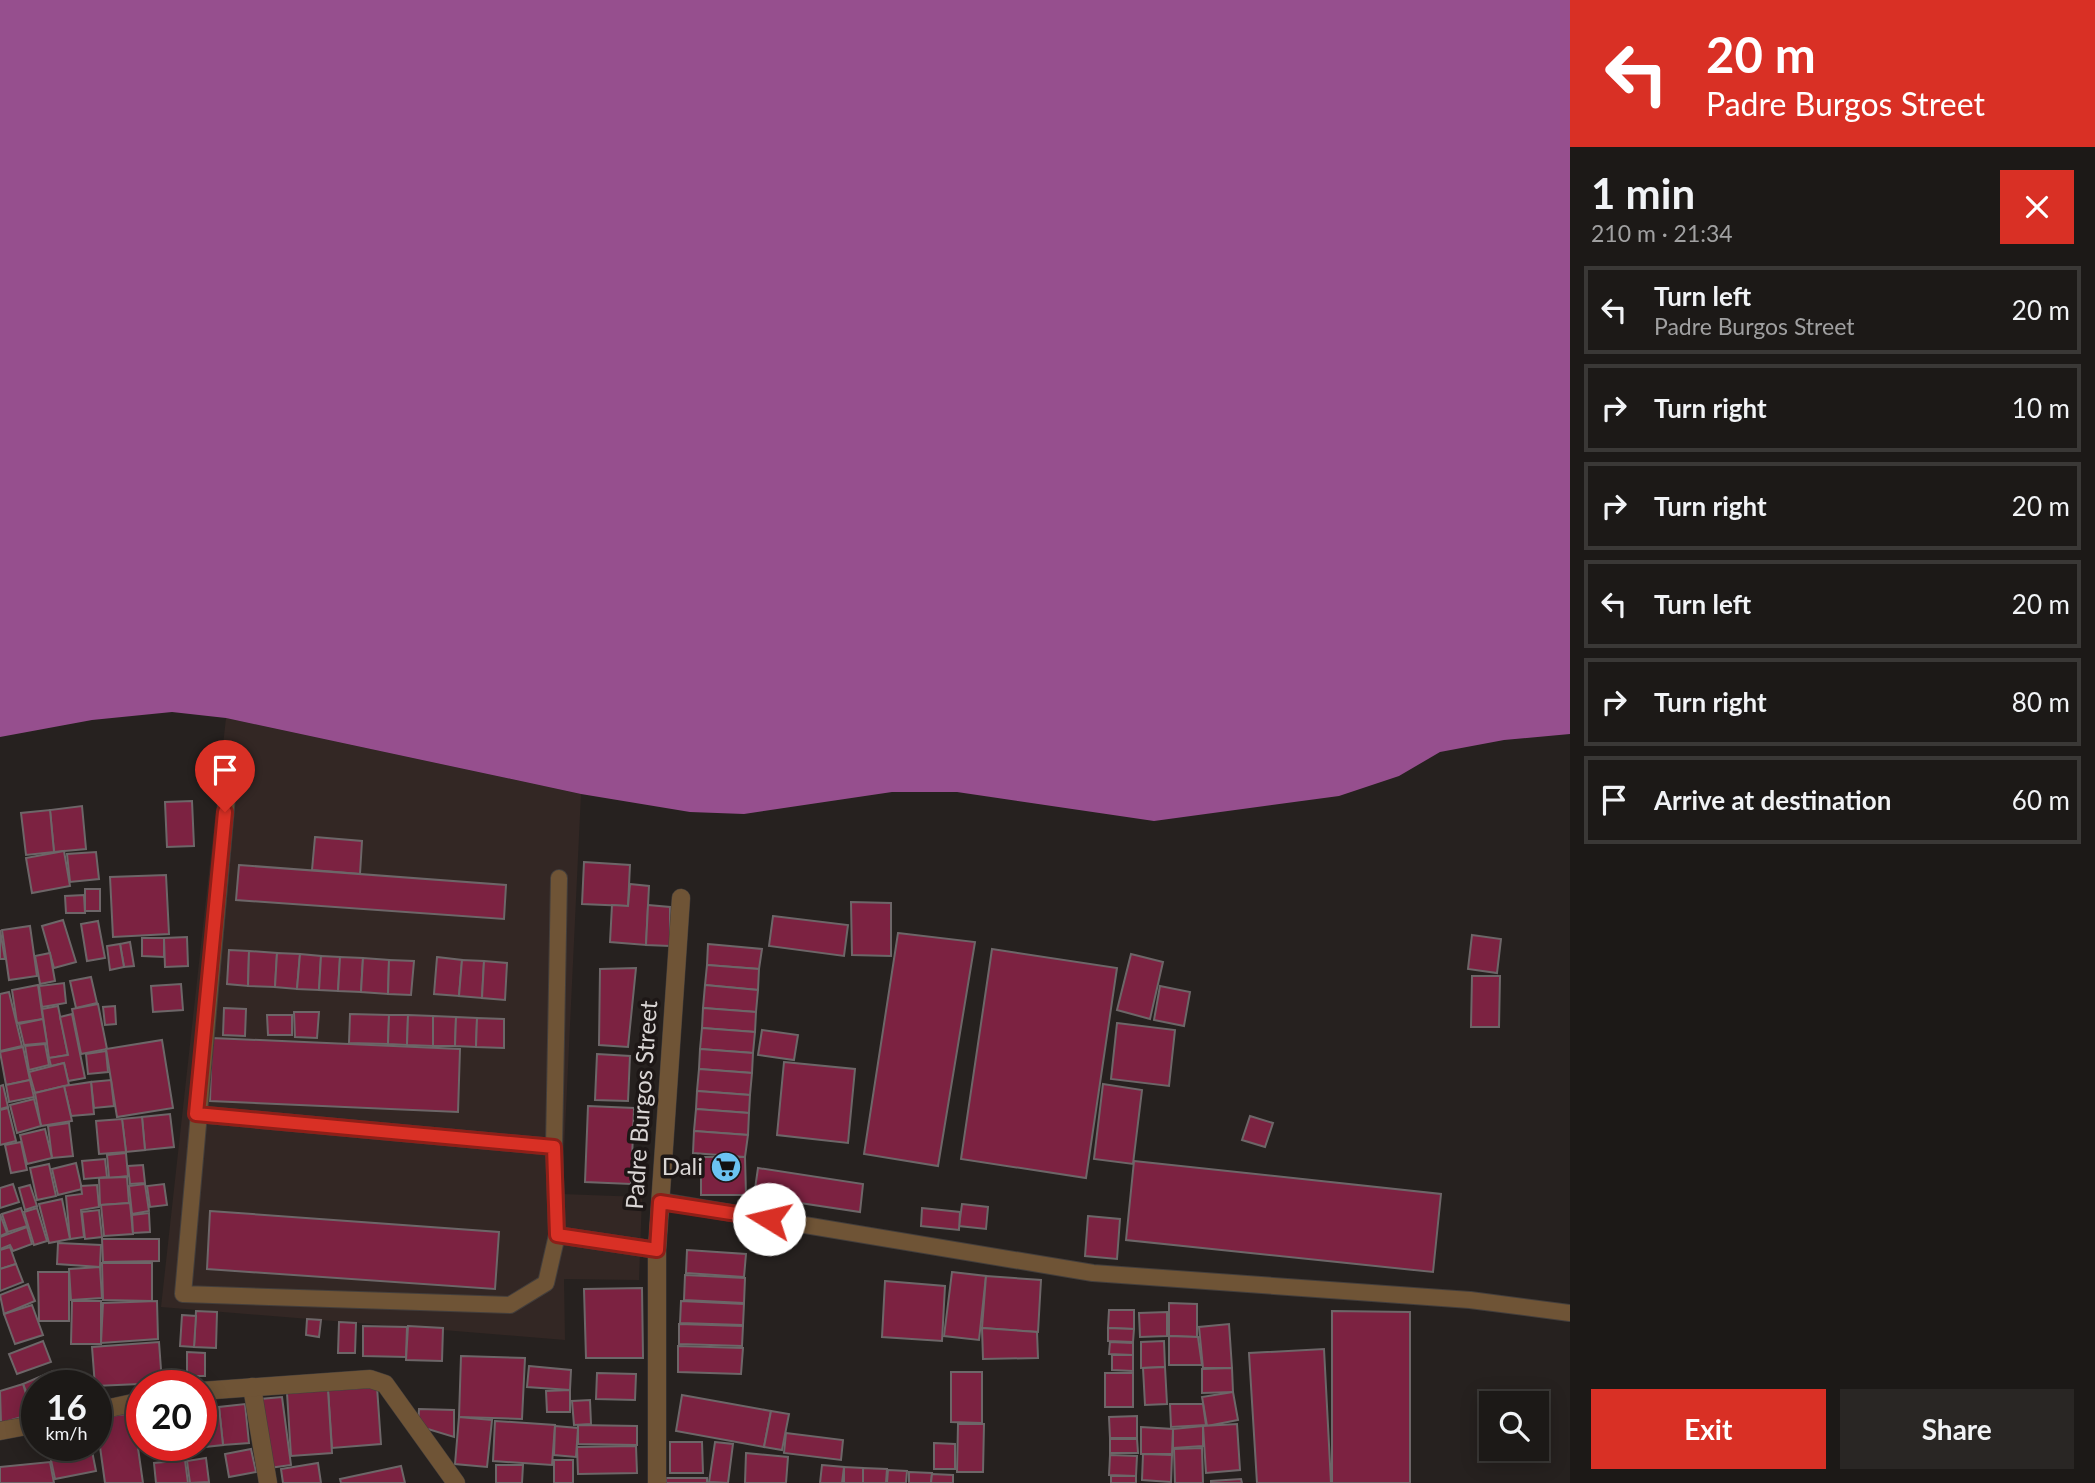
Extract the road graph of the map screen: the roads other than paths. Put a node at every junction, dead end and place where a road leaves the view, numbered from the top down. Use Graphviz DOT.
graph roads {
  1 [pos="228,785"];
  2 [pos="559,878"];
  3 [pos="681,898"];
  4 [pos="196,1114"];
  5 [pos="554,1147"];
  6 [pos="660,1202"];
  7 [pos="557,1235"];
  8 [pos="657,1250"];
  9 [pos="1570,1313"];
  10 [pos="252,1387"];
  11 [pos="217,1390"];
  12 [pos="21,1427"];
  13 [pos="0,1431"];
  14 [pos="268,1483"];
  15 [pos="456,1483"];
  16 [pos="657,1483"];
  1 -- 4 [label="lane"];
  2 -- 5 [label="lane"];
  3 -- 6 [label="street, Padre Burgos Street"];
  4 -- 5 [label="lane"];
  4 -- 7 [label="lane"];
  5 -- 7 [label="lane"];
  6 -- 8 [label="street, Padre Burgos Street"];
  6 -- 9 [label="lane"];
  7 -- 8 [label="lane"];
  8 -- 16 [label="street, Padre Burgos Street"];
  10 -- 11 [label="street"];
  10 -- 14 [label="street"];
  10 -- 15 [label="street"];
  12 -- 13 [label="street"];
}
